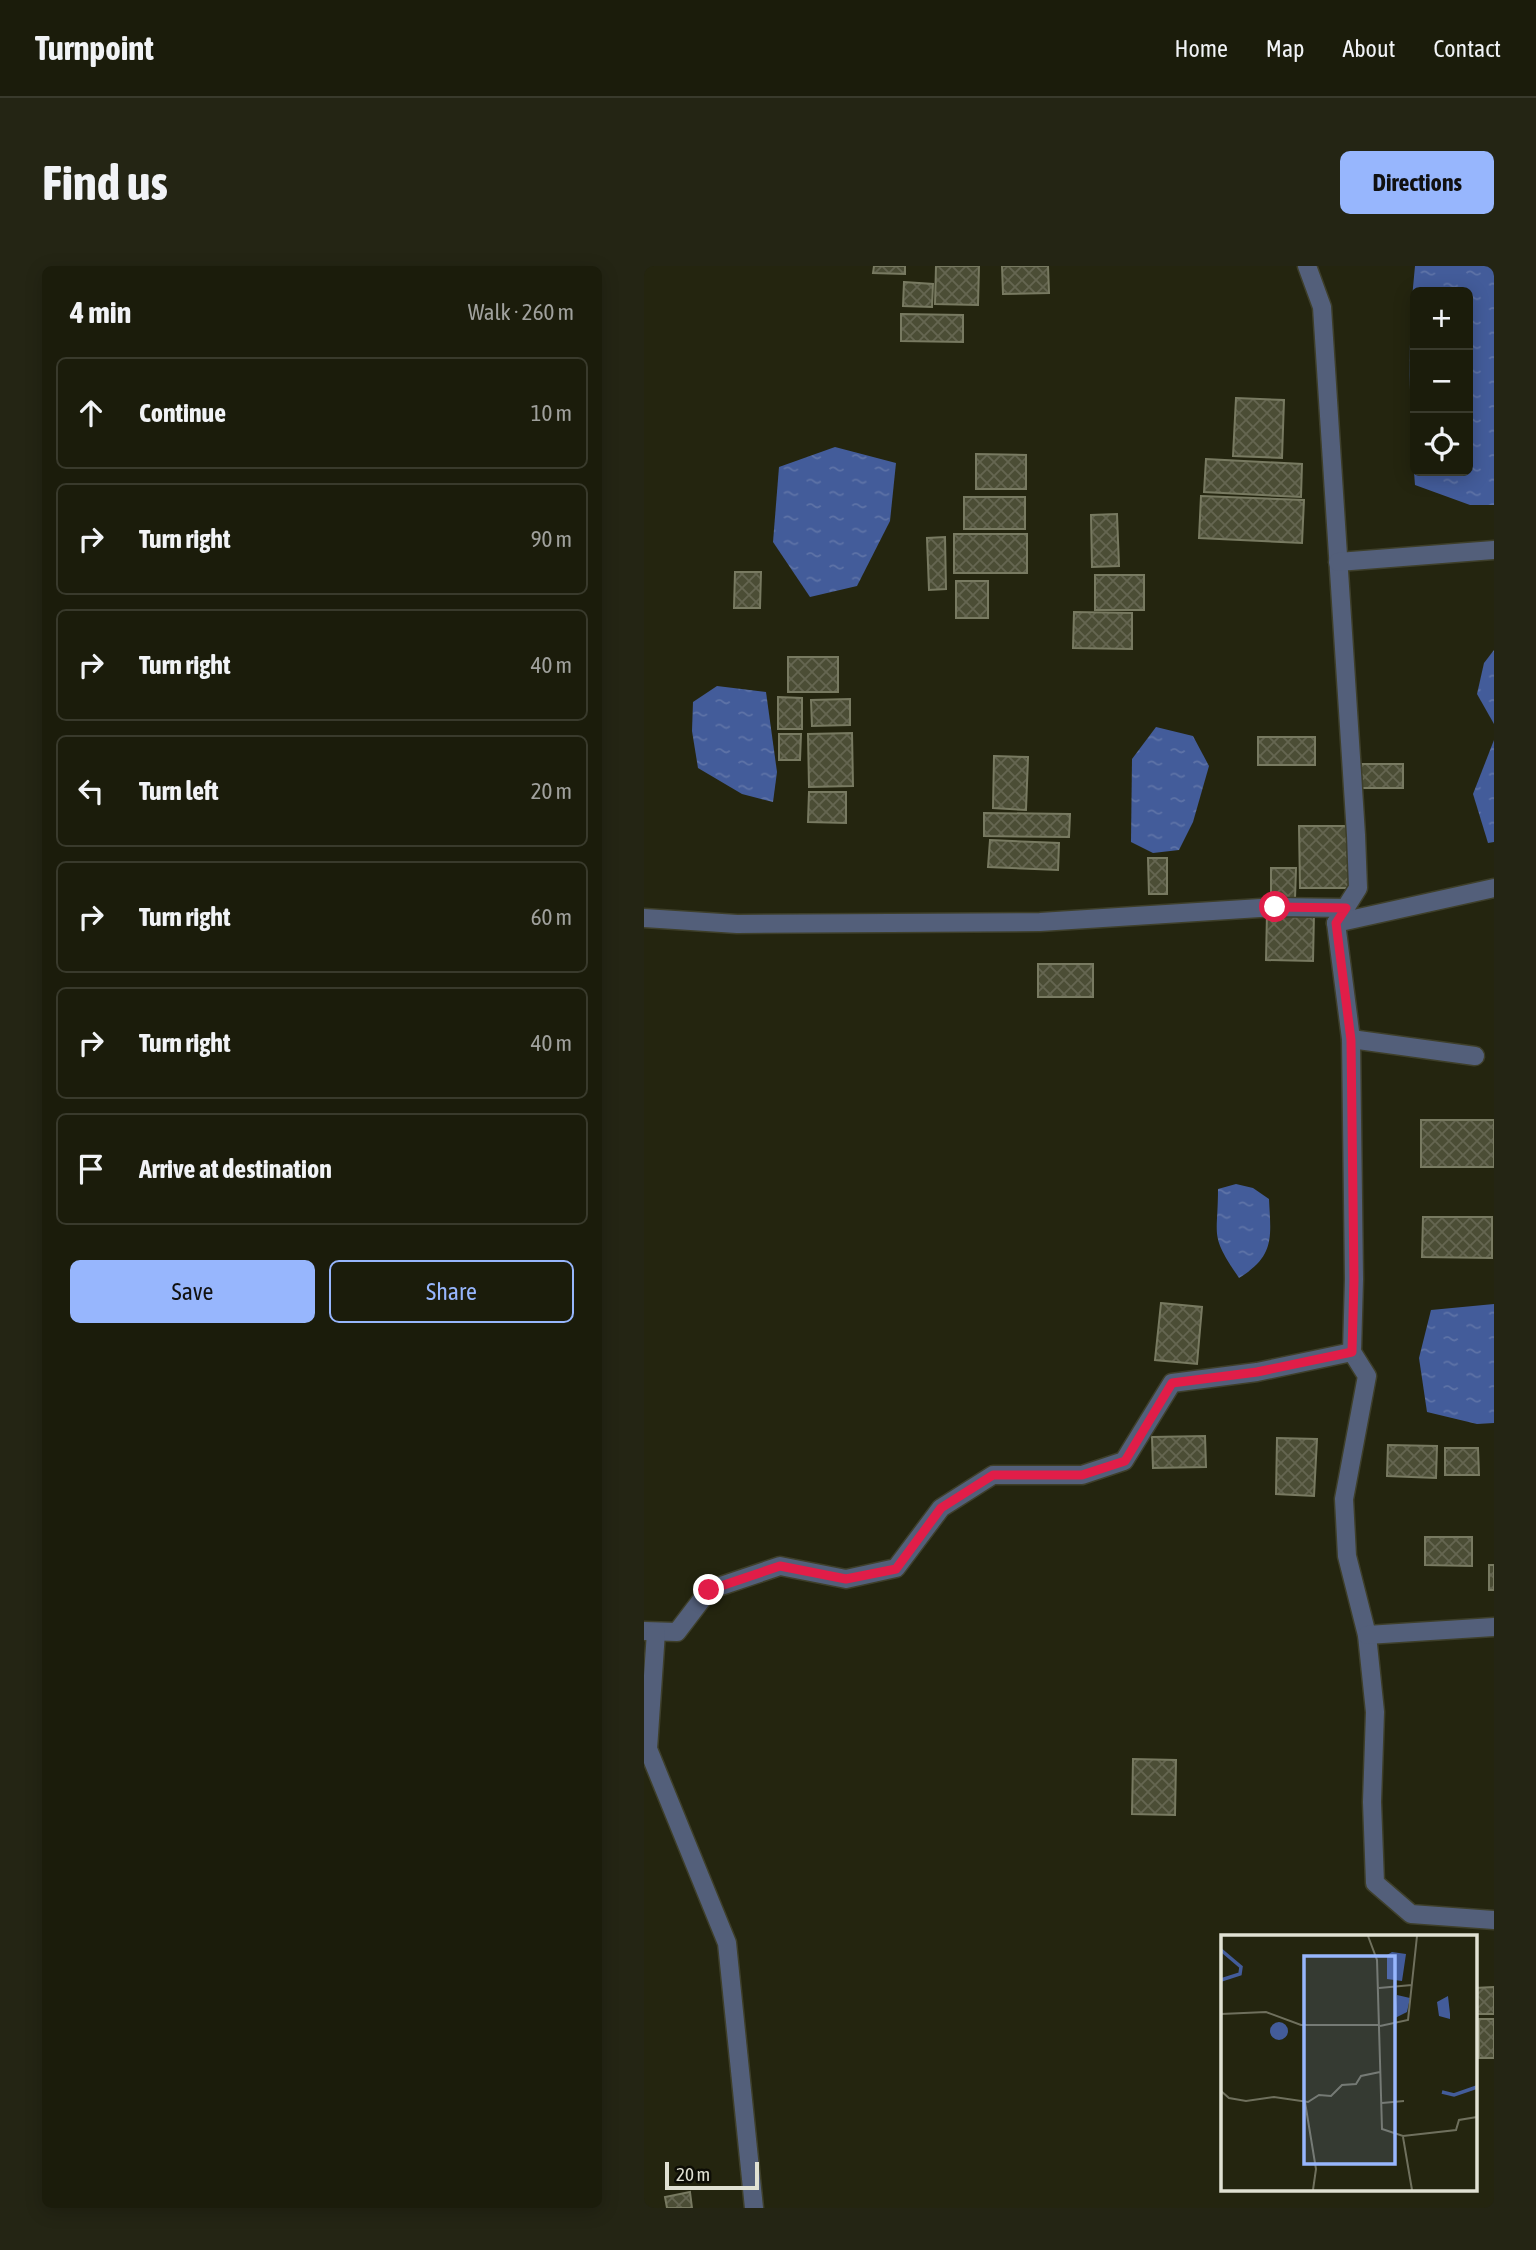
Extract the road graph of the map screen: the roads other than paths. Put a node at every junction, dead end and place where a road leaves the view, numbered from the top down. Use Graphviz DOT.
graph roads {
  1 [pos="1307,266"];
  2 [pos="1494,550"];
  3 [pos="1338,562"];
  4 [pos="1494,888"];
  5 [pos="1341,916"];
  6 [pos="644,918"];
  7 [pos="1351,1040"];
  8 [pos="1475,1056"];
  9 [pos="1352,1352"];
  10 [pos="1494,1627"];
  11 [pos="650,1632"];
  12 [pos="1367,1635"];
  13 [pos="1494,1920"];
  14 [pos="754,2208"];
  1 -- 3 [label="street"];
  2 -- 3 [label="street"];
  3 -- 5 [label="street"];
  4 -- 5 [label="street"];
  5 -- 6 [label="street"];
  5 -- 7 [label="street"];
  7 -- 8 [label="street"];
  7 -- 9 [label="street"];
  9 -- 11 [label="street"];
  9 -- 12 [label="street"];
  10 -- 12 [label="street"];
  11 -- 14 [label="street"];
  12 -- 13 [label="street"];
}
